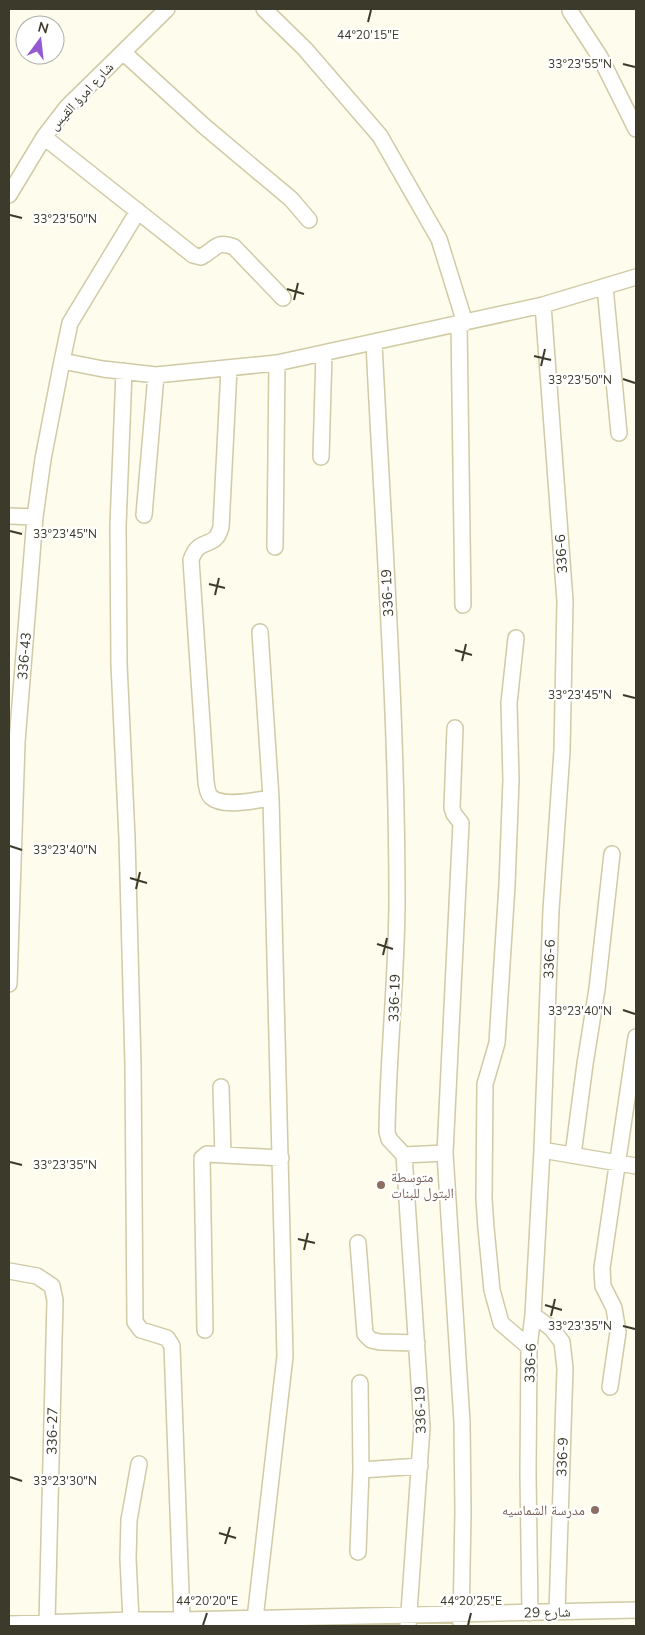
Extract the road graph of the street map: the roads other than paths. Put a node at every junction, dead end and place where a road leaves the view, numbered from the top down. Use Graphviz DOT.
graph roads {
  1 [pos="167,9"];
  2 [pos="264,9"];
  3 [pos="570,10"];
  4 [pos="123,52"];
  5 [pos="636,129"];
  6 [pos="44,136"];
  7 [pos="9,195"];
  8 [pos="138,211"];
  9 [pos="309,220"];
  10 [pos="636,277"];
  11 [pos="605,286"];
  12 [pos="283,298"];
  13 [pos="543,305"];
  14 [pos="462,324"];
  15 [pos="374,343"];
  16 [pos="324,353"];
  17 [pos="62,361"];
  18 [pos="277,363"];
  19 [pos="229,369"];
  20 [pos="124,372"];
  21 [pos="156,375"];
  22 [pos="619,433"];
  23 [pos="321,458"];
  24 [pos="9,516"];
  25 [pos="144,516"];
  26 [pos="35,517"];
  27 [pos="275,547"];
  28 [pos="463,605"];
  29 [pos="260,632"];
  30 [pos="516,638"];
  31 [pos="455,728"];
  32 [pos="13,742"];
  33 [pos="271,798"];
  34 [pos="612,854"];
  35 [pos="9,984"];
  36 [pos="636,1037"];
  37 [pos="221,1087"];
  38 [pos="542,1150"];
  39 [pos="445,1153"];
  40 [pos="223,1155"];
  41 [pos="404,1155"];
  42 [pos="573,1155"];
  43 [pos="281,1158"];
  44 [pos="619,1162"];
  45 [pos="636,1166"];
  46 [pos="358,1243"];
  47 [pos="9,1271"];
  48 [pos="533,1315"];
  49 [pos="205,1330"];
  50 [pos="418,1343"];
  51 [pos="529,1346"];
  52 [pos="360,1383"];
  53 [pos="610,1387"];
  54 [pos="139,1464"];
  55 [pos="420,1466"];
  56 [pos="361,1470"];
  57 [pos="358,1552"];
  58 [pos="636,1610"];
  59 [pos="524,1617"];
  60 [pos="553,1617"];
  61 [pos="255,1619"];
  62 [pos="594,1619"];
  63 [pos="131,1620"];
  64 [pos="182,1620"];
  65 [pos="461,1620"];
  66 [pos="343,1621"];
  67 [pos="409,1621"];
  68 [pos="275,1622"];
  69 [pos="153,1623"];
  70 [pos="212,1623"];
  71 [pos="9,1624"];
  72 [pos="41,1624"];
  73 [pos="99,1624"];
  1 -- 4 [label="street, شارع امرؤ القيس"];
  2 -- 14 [label="street"];
  3 -- 5 [label="street"];
  4 -- 6 [label="street, شارع امرؤ القيس"];
  4 -- 9 [label="street"];
  6 -- 7 [label="street, شارع امرؤ القيس"];
  6 -- 8 [label="street"];
  8 -- 12 [label="street"];
  8 -- 17 [label="street, 336-43"];
  10 -- 11 [label="street"];
  11 -- 13 [label="street"];
  11 -- 22 [label="street"];
  13 -- 14 [label="street"];
  13 -- 38 [label="street, 336-6"];
  14 -- 15 [label="street"];
  14 -- 28 [label="street"];
  15 -- 16 [label="street"];
  15 -- 41 [label="street, 336-19"];
  16 -- 18 [label="street"];
  16 -- 23 [label="street"];
  17 -- 20 [label="street"];
  17 -- 26 [label="street, 336-43"];
  18 -- 19 [label="street"];
  18 -- 27 [label="street"];
  19 -- 21 [label="street"];
  19 -- 33 [label="street"];
  20 -- 21 [label="street"];
  20 -- 64 [label="street"];
  21 -- 25 [label="street"];
  24 -- 26 [label="street"];
  26 -- 32 [label="street, 336-43"];
  29 -- 33 [label="street"];
  30 -- 51 [label="street"];
  31 -- 39 [label="street"];
  32 -- 35 [label="street, 336-43"];
  33 -- 43 [label="street"];
  34 -- 42 [label="street"];
  36 -- 44 [label="street"];
  37 -- 40 [label="street"];
  38 -- 42 [label="street"];
  38 -- 48 [label="street, 336-6"];
  39 -- 41 [label="street"];
  39 -- 65 [label="street"];
  40 -- 43 [label="street"];
  40 -- 49 [label="street"];
  41 -- 50 [label="street, 336-19"];
  42 -- 44 [label="street"];
  43 -- 61 [label="street"];
  44 -- 45 [label="street"];
  44 -- 53 [label="street"];
  46 -- 50 [label="street"];
  47 -- 72 [label="street, 336-27"];
  48 -- 51 [label="street, 336-6"];
  48 -- 60 [label="street, 336-9"];
  50 -- 55 [label="street, 336-19"];
  51 -- 59 [label="street, 336-6"];
  52 -- 56 [label="street"];
  54 -- 63 [label="street"];
  55 -- 56 [label="street"];
  55 -- 67 [label="street, 336-19"];
  56 -- 57 [label="street"];
  58 -- 62 [label="street, شارع 29"];
  59 -- 60 [label="street, شارع 29"];
  59 -- 65 [label="street, شارع 29"];
  60 -- 62 [label="street, شارع 29"];
  61 -- 68 [label="street, شارع 29"];
  61 -- 70 [label="street, شارع 29"];
  63 -- 69 [label="street, شارع 29"];
  63 -- 73 [label="street, شارع 29"];
  64 -- 69 [label="street, شارع 29"];
  64 -- 70 [label="street, شارع 29"];
  65 -- 67 [label="street, شارع 29"];
  66 -- 67 [label="street, شارع 29"];
  66 -- 68 [label="street, شارع 29"];
  71 -- 72 [label="street, شارع 29"];
  72 -- 73 [label="street, شارع 29"];
}
